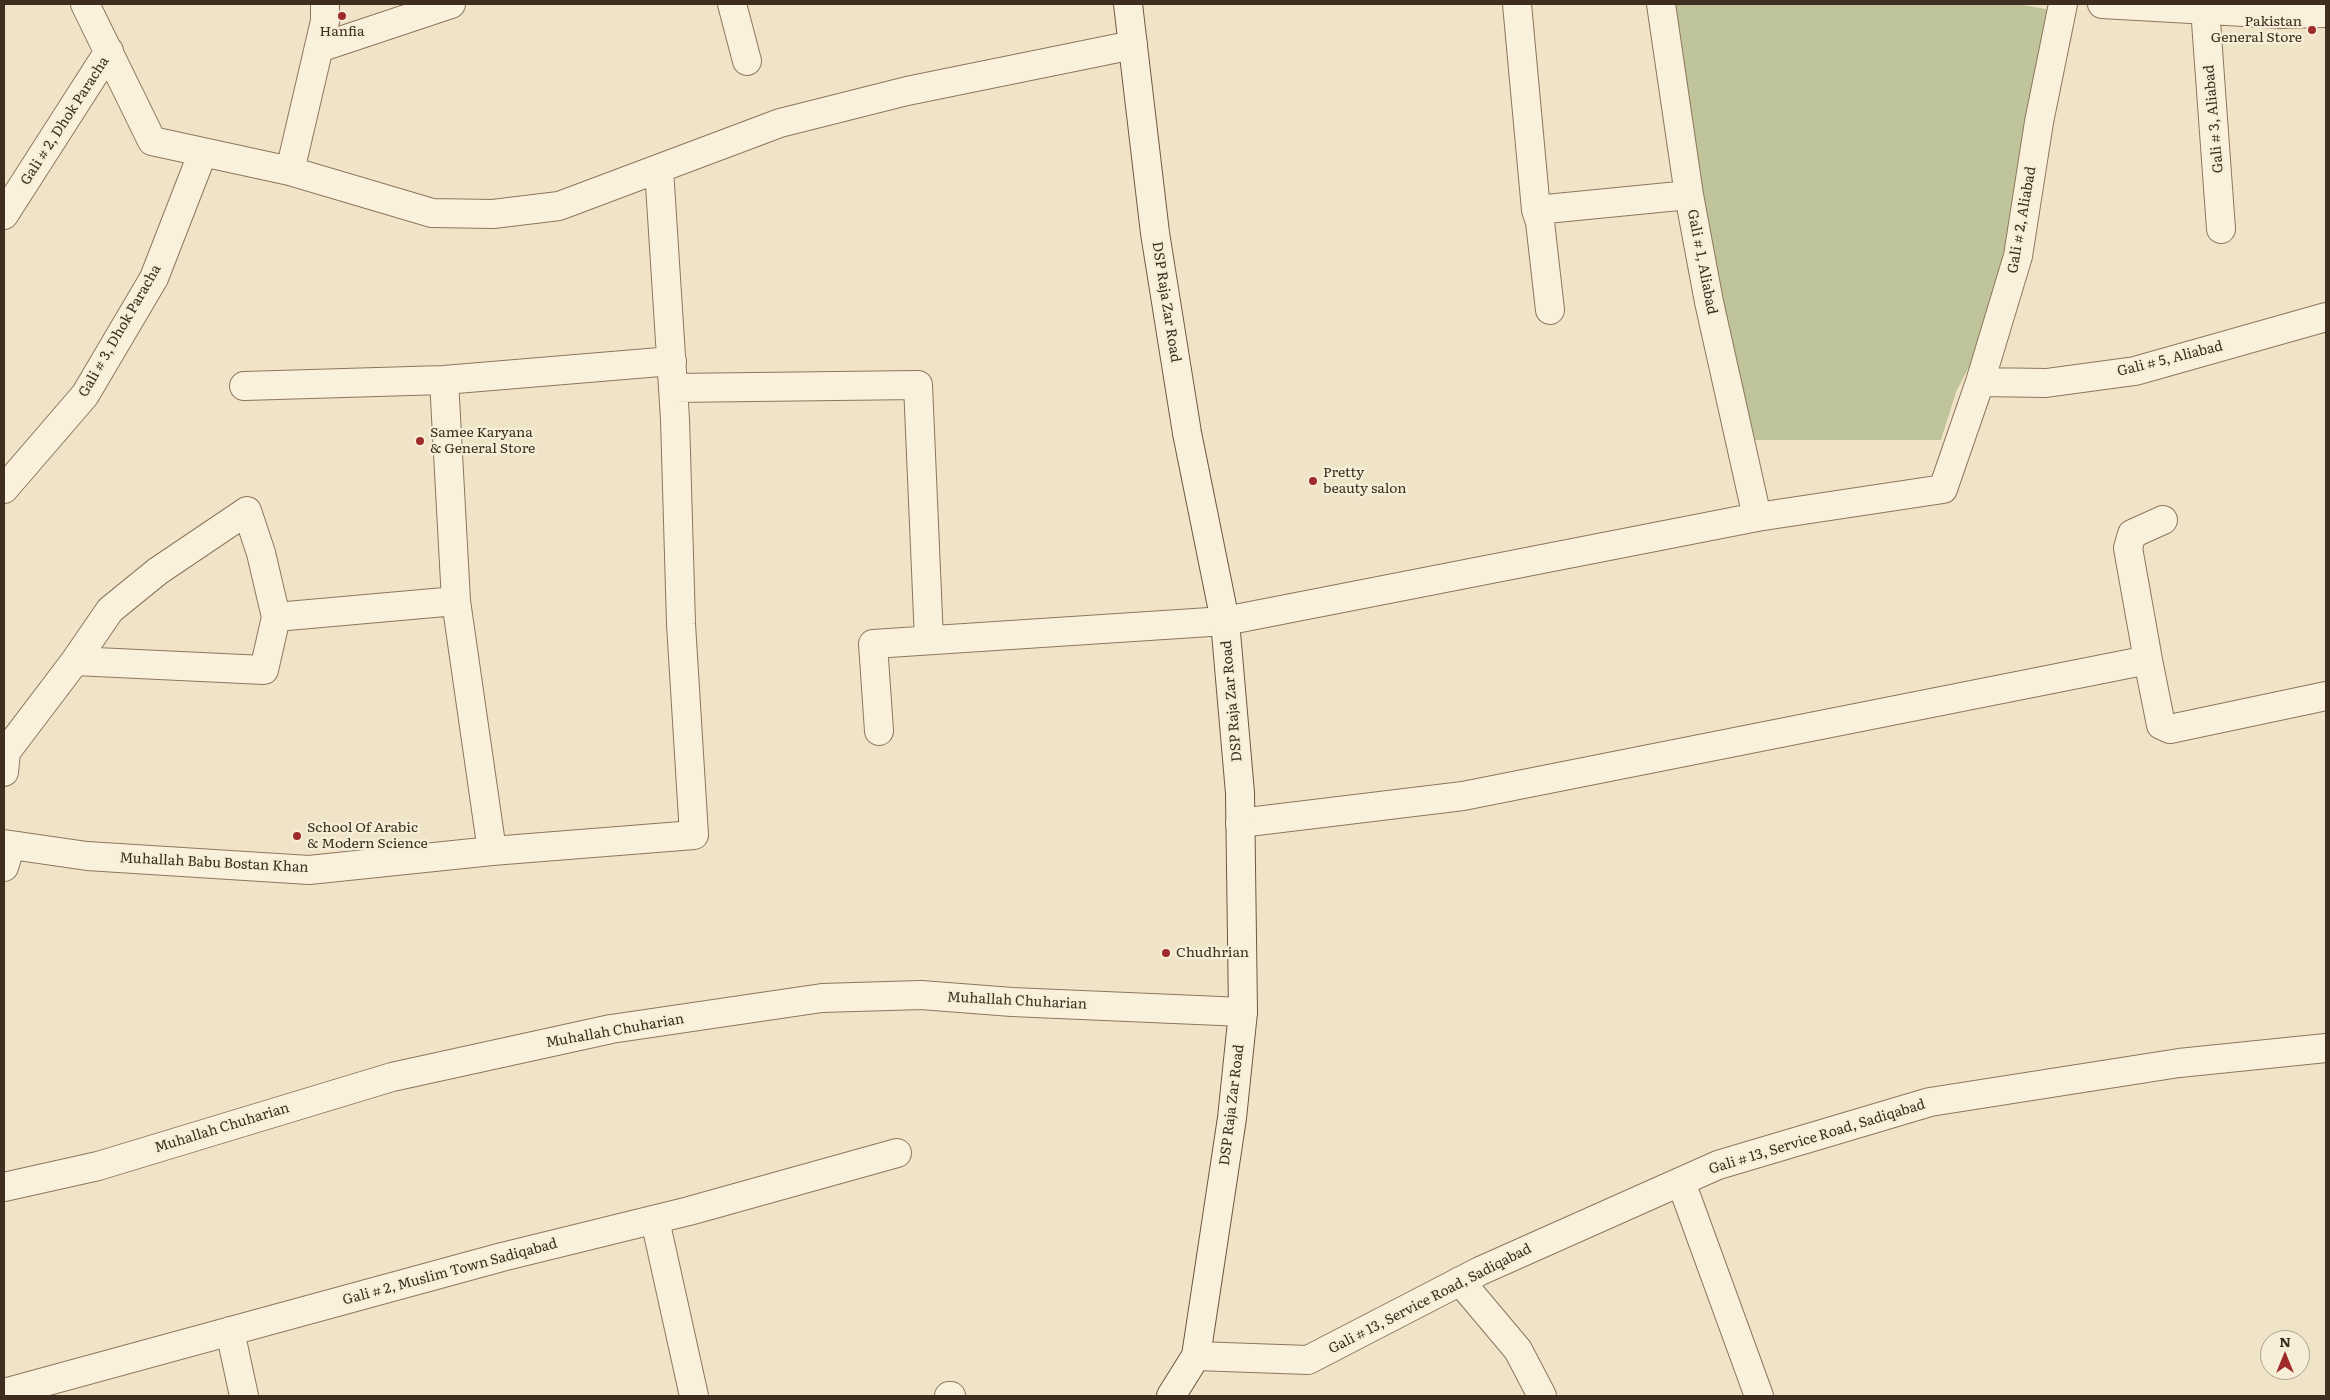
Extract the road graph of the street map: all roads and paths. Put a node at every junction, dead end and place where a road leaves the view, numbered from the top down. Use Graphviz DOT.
graph roads {
  1 [pos="85,4"];
  2 [pos="325,4"];
  3 [pos="451,4"];
  4 [pos="732,4"];
  5 [pos="1128,4"];
  6 [pos="1517,4"];
  7 [pos="1662,4"];
  8 [pos="2063,4"];
  9 [pos="2102,4"];
  10 [pos="2205,8"];
  11 [pos="2280,9"];
  12 [pos="2326,13"];
  13 [pos="1133,45"];
  14 [pos="319,48"];
  15 [pos="109,51"];
  16 [pos="747,60"];
  17 [pos="203,152"];
  18 [pos="659,170"];
  19 [pos="290,171"];
  20 [pos="1689,195"];
  21 [pos="1536,210"];
  22 [pos="4,215"];
  23 [pos="2221,229"];
  24 [pos="1550,310"];
  25 [pos="2326,317"];
  26 [pos="672,361"];
  27 [pos="444,380"];
  28 [pos="1980,382"];
  29 [pos="244,386"];
  30 [pos="673,388"];
  31 [pos="4,489"];
  32 [pos="1757,517"];
  33 [pos="2163,520"];
  34 [pos="456,601"];
  35 [pos="276,617"];
  36 [pos="1225,621"];
  37 [pos="929,640"];
  38 [pos="2148,660"];
  39 [pos="75,661"];
  40 [pos="2326,696"];
  41 [pos="878,731"];
  42 [pos="4,772"];
  43 [pos="1240,823"];
  44 [pos="492,851"];
  45 [pos="6,852"];
  46 [pos="1243,1012"];
  47 [pos="2326,1048"];
  48 [pos="896,1153"];
  49 [pos="1681,1182"];
  50 [pos="4,1187"];
  51 [pos="655,1220"];
  52 [pos="1460,1281"];
  53 [pos="230,1331"];
  54 [pos="1196,1356"];
  55 [pos="4,1393"];
  56 [pos="244,1396"];
  57 [pos="694,1396"];
  58 [pos="1171,1396"];
  59 [pos="1542,1396"];
  60 [pos="1759,1396"];
  1 -- 15 [label="street"];
  2 -- 14 [label="street"];
  3 -- 14 [label="street"];
  4 -- 16 [label="street"];
  5 -- 13 [label="street, DSP Raja Zar Road"];
  6 -- 21 [label="street"];
  7 -- 20 [label="street, Gali # 1, Aliabad"];
  8 -- 28 [label="street, Gali # 2, Aliabad"];
  9 -- 10 [label="street"];
  10 -- 11 [label="street"];
  10 -- 23 [label="street, Gali # 3, Aliabad"];
  11 -- 12 [label="street"];
  13 -- 18 [label="street"];
  13 -- 36 [label="street, DSP Raja Zar Road"];
  14 -- 19 [label="street"];
  15 -- 17 [label="street"];
  15 -- 22 [label="street, Gali # 2, Dhok Paracha"];
  17 -- 19 [label="street"];
  17 -- 31 [label="street, Gali # 3, Dhok Paracha"];
  18 -- 19 [label="street"];
  18 -- 26 [label="street"];
  20 -- 21 [label="street"];
  20 -- 32 [label="street, Gali # 1, Aliabad"];
  21 -- 24 [label="street"];
  25 -- 28 [label="street, Gali # 5, Aliabad"];
  26 -- 27 [label="street"];
  26 -- 30 [label="street"];
  27 -- 29 [label="street"];
  27 -- 34 [label="street"];
  28 -- 32 [label="street, Gali # 2, Aliabad"];
  30 -- 37 [label="street"];
  30 -- 44 [label="street, Muhallah Babu Bostan Khan"];
  32 -- 36 [label="street"];
  33 -- 38 [label="street"];
  34 -- 35 [label="street"];
  34 -- 44 [label="street"];
  35 -- 39 [label="street"];
  35 -- 39 [label="street"];
  36 -- 37 [label="street"];
  36 -- 43 [label="street, DSP Raja Zar Road"];
  37 -- 41 [label="street"];
  38 -- 40 [label="street"];
  38 -- 43 [label="street"];
  39 -- 42 [label="street"];
  43 -- 46 [label="street, DSP Raja Zar Road"];
  44 -- 45 [label="street, Muhallah Babu Bostan Khan"];
  46 -- 50 [label="street, Muhallah Chuharian"];
  46 -- 54 [label="street, DSP Raja Zar Road"];
  47 -- 49 [label="street, Gali # 13, Service Road, Sadiqabad"];
  48 -- 51 [label="street, Gali # 2, Muslim Town Sadiqabad"];
  49 -- 52 [label="street, Gali # 13, Service Road, Sadiqabad"];
  49 -- 60 [label="street"];
  51 -- 53 [label="street, Gali # 2, Muslim Town Sadiqabad"];
  51 -- 57 [label="street"];
  52 -- 54 [label="street, Gali # 13, Service Road, Sadiqabad"];
  52 -- 59 [label="street"];
  53 -- 55 [label="street, Gali # 2, Muslim Town Sadiqabad"];
  53 -- 56 [label="street"];
  54 -- 58 [label="street, DSP Raja Zar Road"];
}
